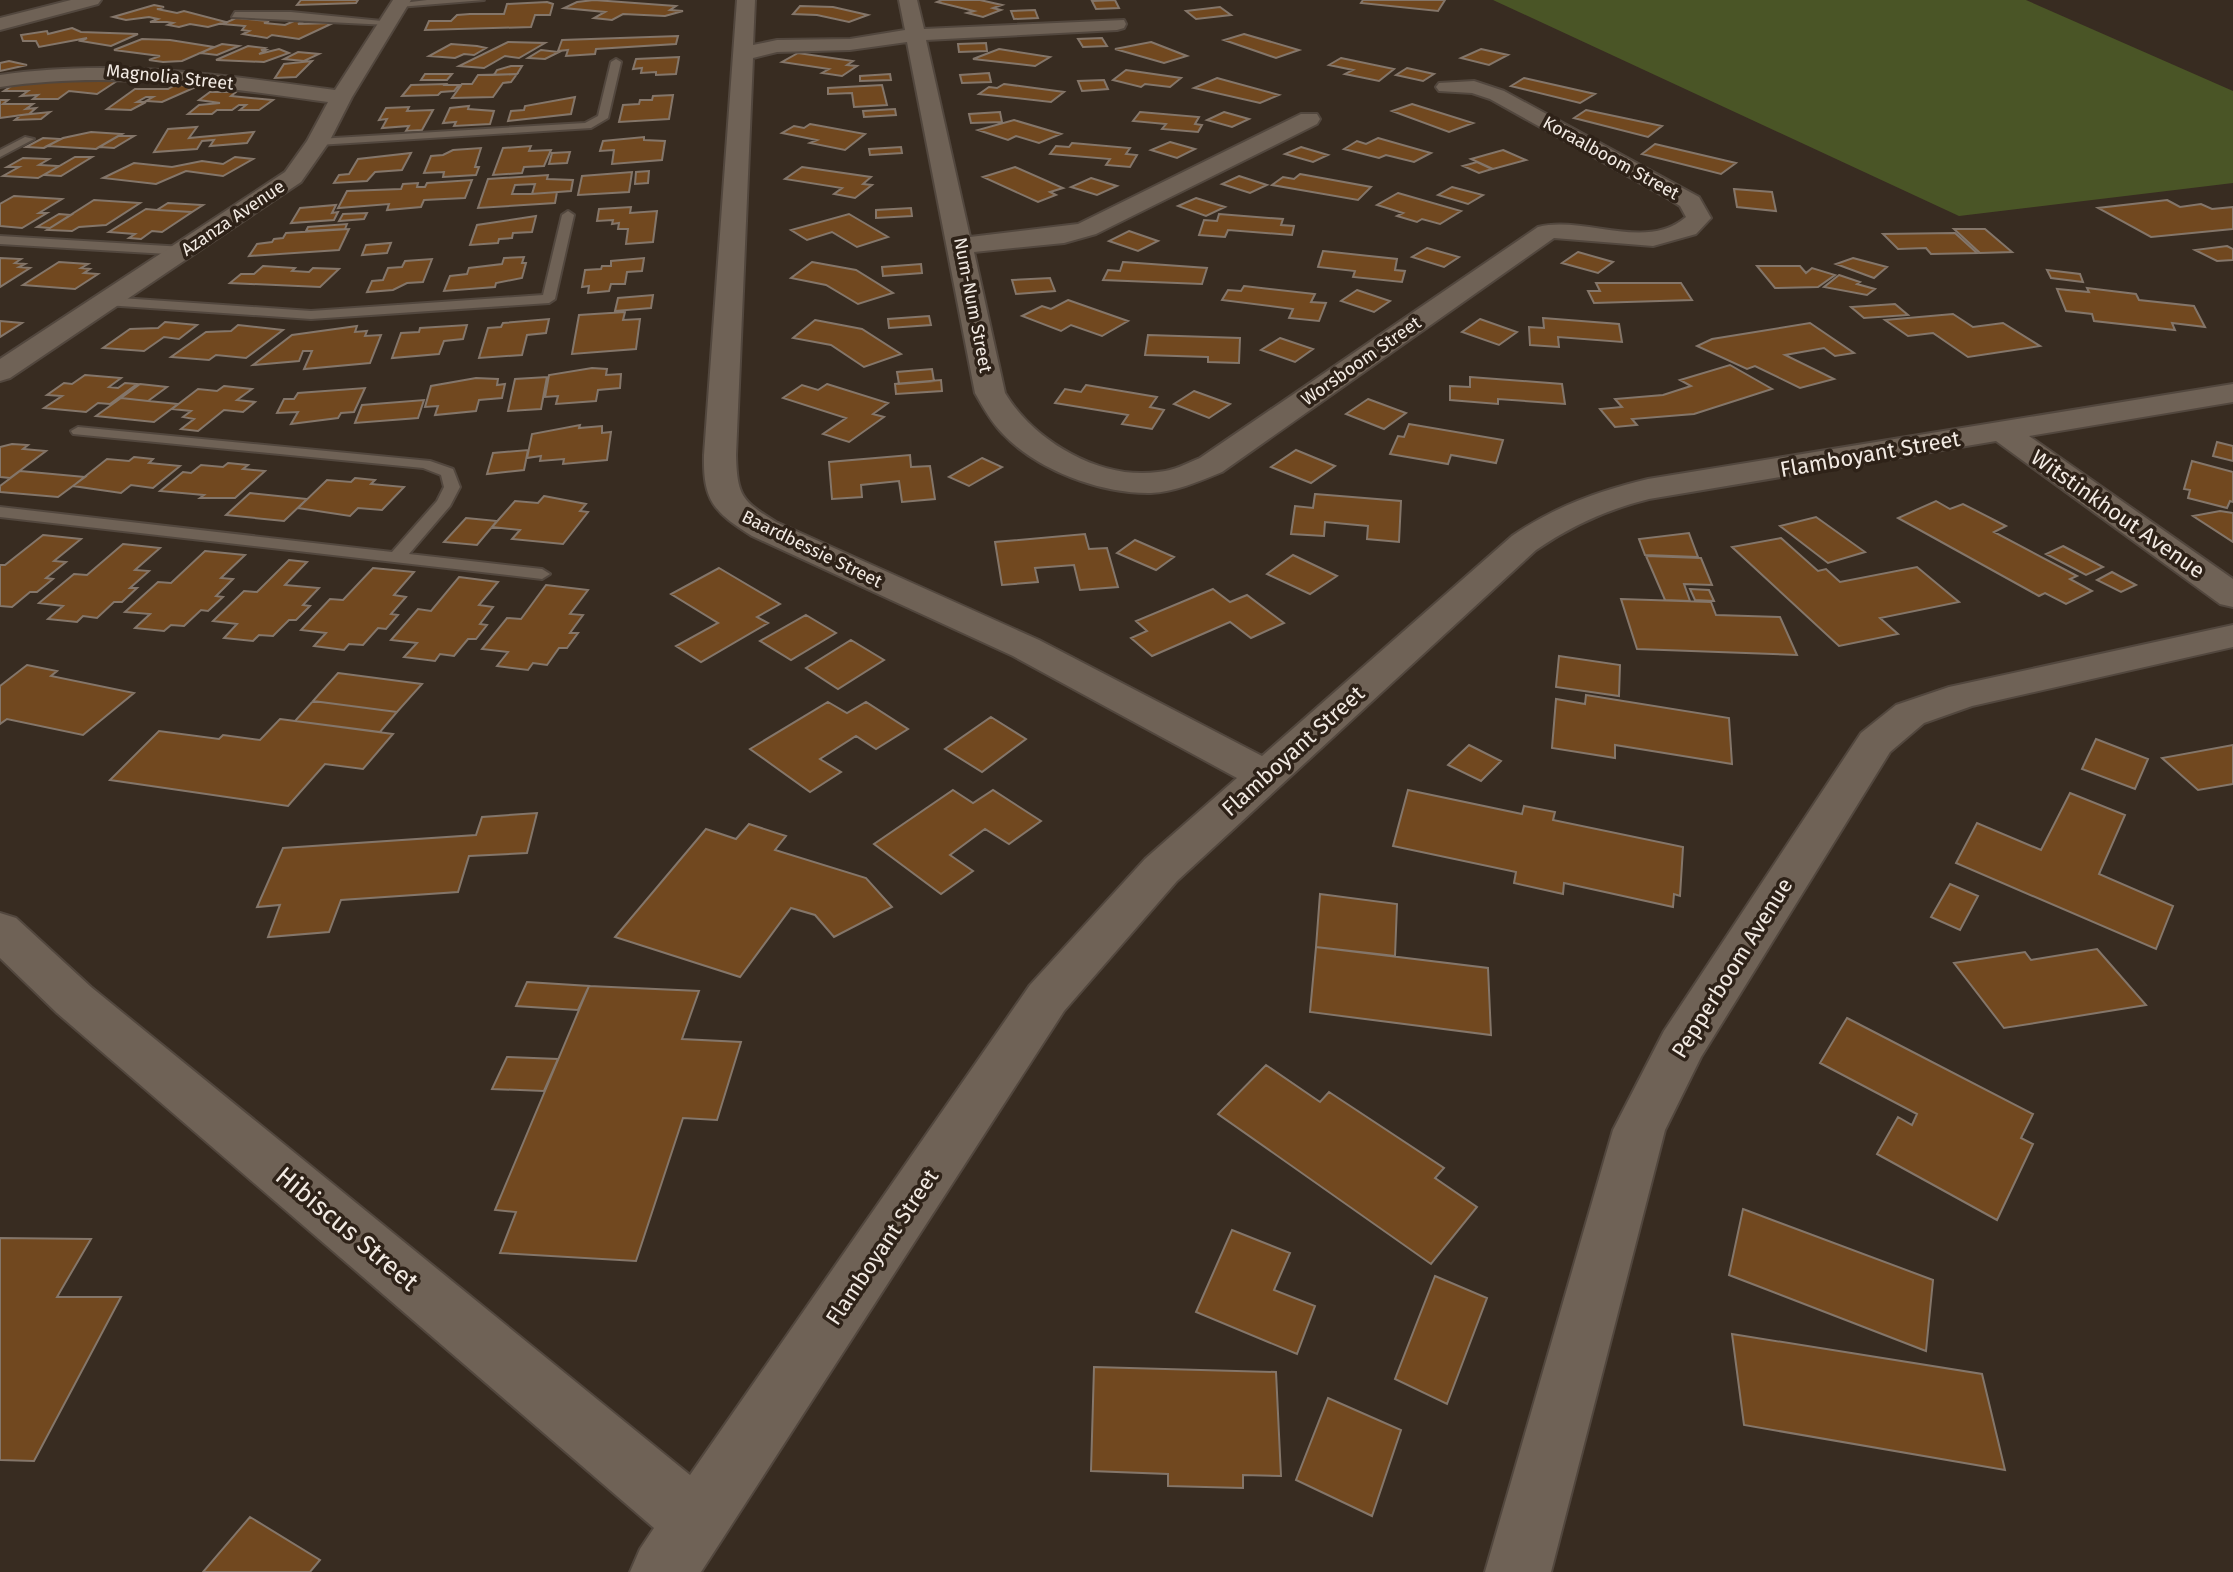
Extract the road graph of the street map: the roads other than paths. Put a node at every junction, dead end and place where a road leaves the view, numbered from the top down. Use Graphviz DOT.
graph roads {
  1 [pos="92,0"];
  2 [pos="480,0"];
  3 [pos="746,0"];
  4 [pos="908,0"];
  5 [pos="396,9"];
  6 [pos="235,15"];
  7 [pos="0,24"];
  8 [pos="1117,24"];
  9 [pos="916,35"];
  10 [pos="743,44"];
  11 [pos="616,62"];
  12 [pos="0,81"];
  13 [pos="1446,87"];
  14 [pos="341,97"];
  15 [pos="1309,119"];
  16 [pos="29,139"];
  17 [pos="318,142"];
  18 [pos="0,154"];
  19 [pos="568,215"];
  20 [pos="1538,237"];
  21 [pos="0,240"];
  22 [pos="961,246"];
  23 [pos="184,251"];
  24 [pos="106,301"];
  25 [pos="0,372"];
  26 [pos="2233,393"];
  27 [pos="78,431"];
  28 [pos="2002,431"];
  29 [pos="1180,478"];
  30 [pos="0,512"];
  31 [pos="397,557"];
  32 [pos="542,574"];
  33 [pos="2233,596"];
  34 [pos="2233,636"];
  35 [pos="1266,776"];
  36 [pos="0,930"];
  37 [pos="698,1523"];
  38 [pos="663,1572"];
  39 [pos="1518,1572"];
  1 -- 7 [label="street"];
  2 -- 5 [label="lane"];
  3 -- 10 [label="street, Baardbessie Street"];
  4 -- 9 [label="street, Num-Num Street"];
  5 -- 6 [label="lane"];
  5 -- 14 [label="street, Azanza Avenue"];
  8 -- 9 [label="street"];
  9 -- 10 [label="street"];
  9 -- 22 [label="street, Num-Num Street"];
  10 -- 35 [label="street, Baardbessie Street"];
  11 -- 17 [label="lane"];
  12 -- 14 [label="street, Magnolia Street"];
  13 -- 20 [label="street, Koraalboom Street"];
  14 -- 17 [label="street, Azanza Avenue"];
  15 -- 22 [label="street"];
  16 -- 18 [label="lane"];
  17 -- 23 [label="street, Azanza Avenue"];
  19 -- 24 [label="lane"];
  20 -- 29 [label="street, Worsboom Street"];
  21 -- 23 [label="lane"];
  22 -- 29 [label="street, Num-Num Street"];
  23 -- 24 [label="street, Azanza Avenue"];
  24 -- 25 [label="street, Azanza Avenue"];
  26 -- 28 [label="street, Flamboyant Street"];
  27 -- 31 [label="lane"];
  28 -- 33 [label="street, Witstinkhout Avenue"];
  28 -- 35 [label="street, Flamboyant Street"];
  30 -- 31 [label="lane"];
  31 -- 32 [label="lane"];
  34 -- 39 [label="street, Pepperboom Avenue"];
  35 -- 37 [label="street, Flamboyant Street"];
  36 -- 37 [label="street, Hibiscus Street"];
  37 -- 38 [label="street, Flamboyant Street"];
}
